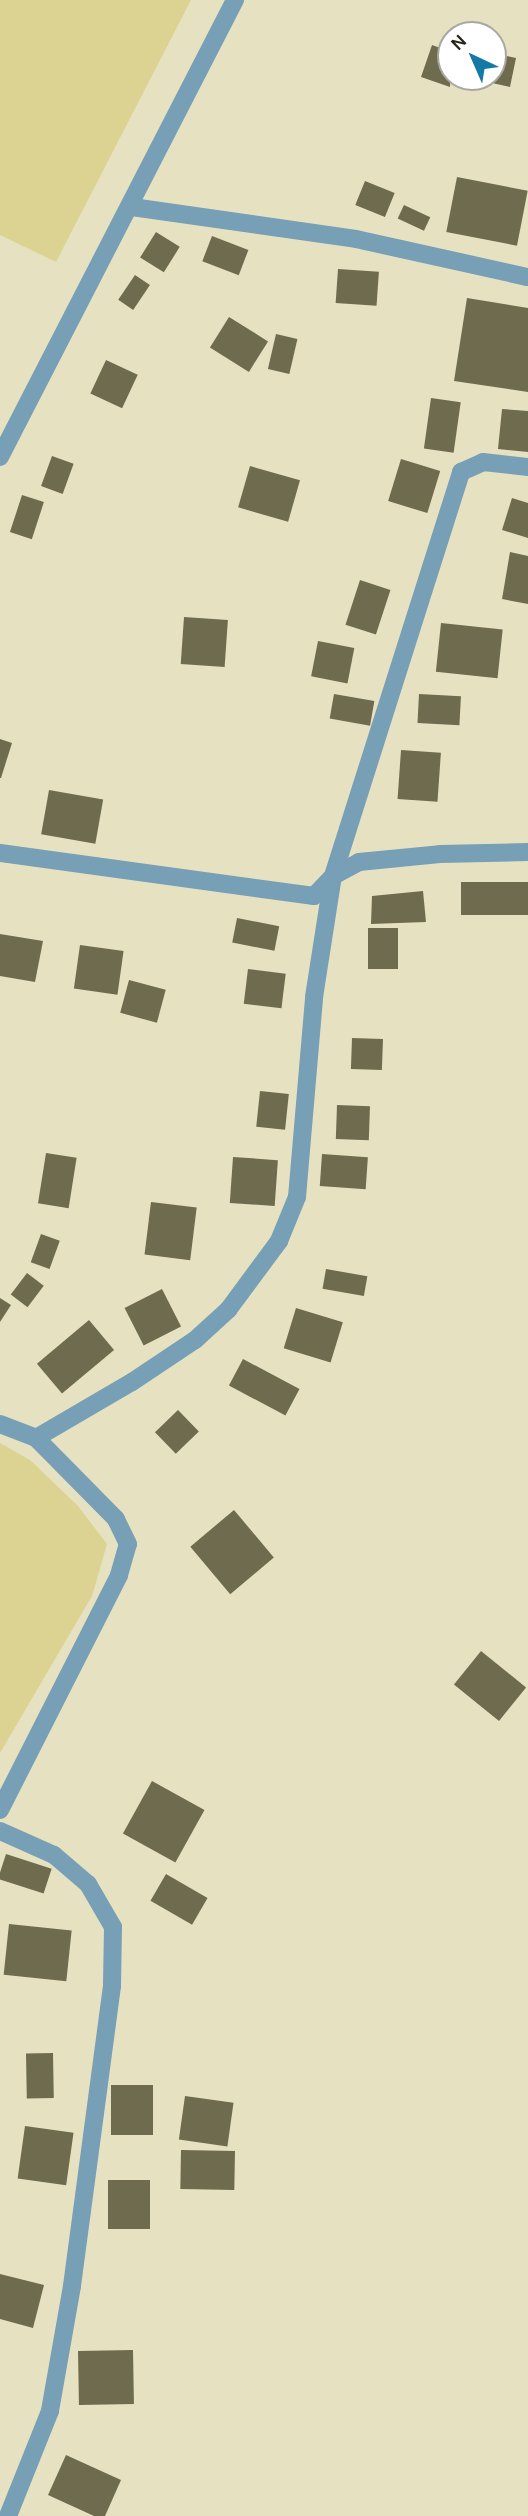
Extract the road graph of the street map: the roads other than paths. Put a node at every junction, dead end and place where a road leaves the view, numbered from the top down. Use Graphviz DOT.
graph roads {
  1 [pos="235,0"];
  2 [pos="132,207"];
  3 [pos="528,277"];
  4 [pos="0,457"];
  5 [pos="528,467"];
  6 [pos="528,852"];
  7 [pos="0,853"];
  8 [pos="333,876"];
  9 [pos="0,1424"];
  10 [pos="36,1438"];
  11 [pos="0,1810"];
  12 [pos="0,1831"];
  13 [pos="8,2516"];
  1 -- 2 [label="street"];
  2 -- 3 [label="street"];
  2 -- 4 [label="street"];
  5 -- 8 [label="street"];
  6 -- 8 [label="street"];
  7 -- 8 [label="street"];
  8 -- 10 [label="street"];
  9 -- 10 [label="street"];
  10 -- 11 [label="street"];
  12 -- 13 [label="street"];
}
